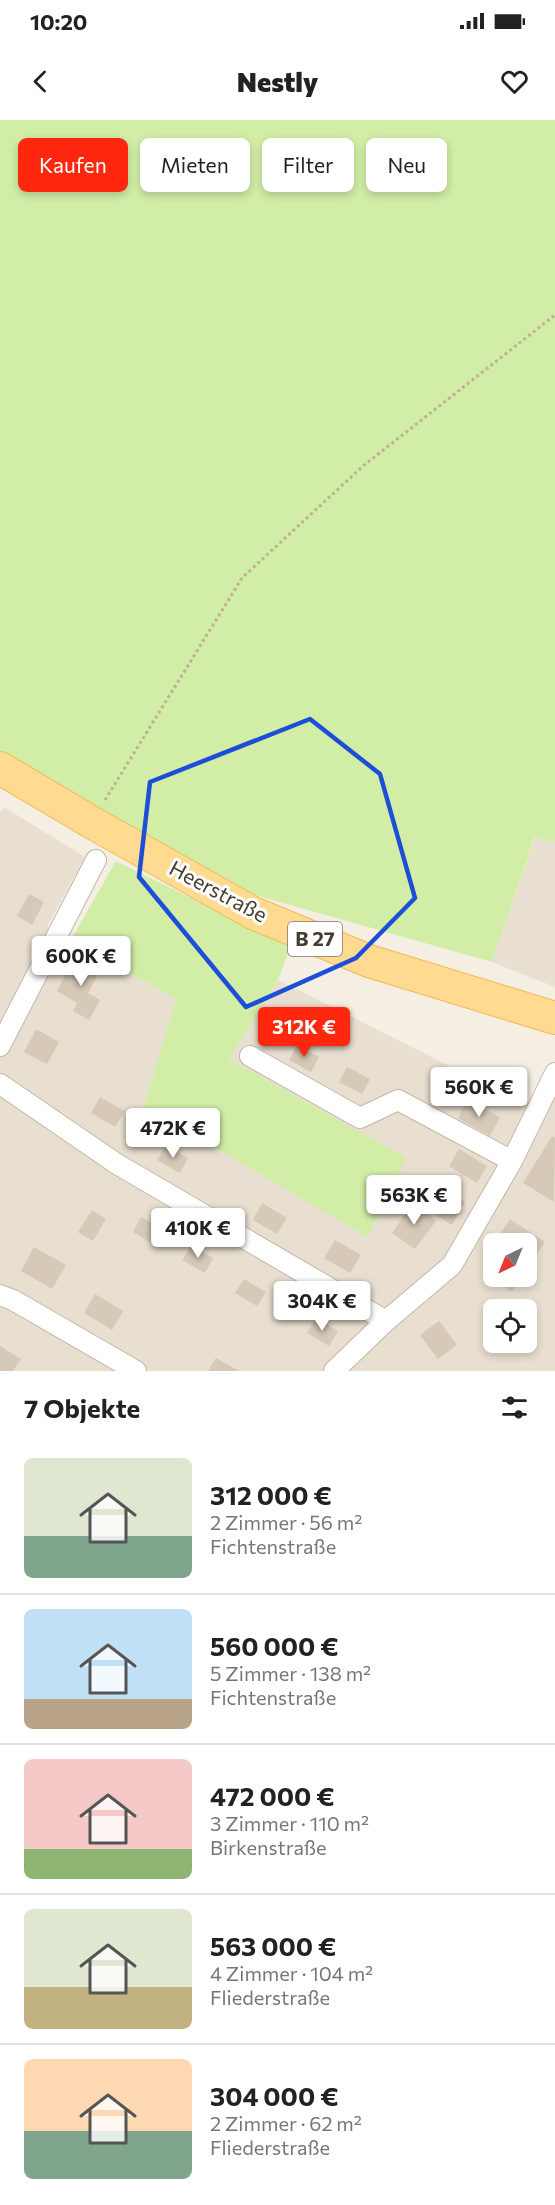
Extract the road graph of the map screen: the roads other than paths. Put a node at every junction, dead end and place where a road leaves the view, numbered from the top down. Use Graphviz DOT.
graph roads {
  1 [pos="0,768"];
  2 [pos="96,860"];
  3 [pos="555,1018"];
  4 [pos="0,1046"];
  5 [pos="250,1056"];
  6 [pos="555,1073"];
  7 [pos="0,1084"];
  8 [pos="512,1161"];
  9 [pos="0,1296"];
  10 [pos="386,1321"];
  11 [pos="136,1371"];
  12 [pos="334,1371"];
  1 -- 3 [label="main road, Heerstraße / B 27"];
  2 -- 4 [label="street"];
  5 -- 8 [label="street"];
  6 -- 8 [label="street"];
  7 -- 10 [label="street"];
  8 -- 10 [label="street"];
  9 -- 11 [label="street"];
  10 -- 12 [label="street"];
}
